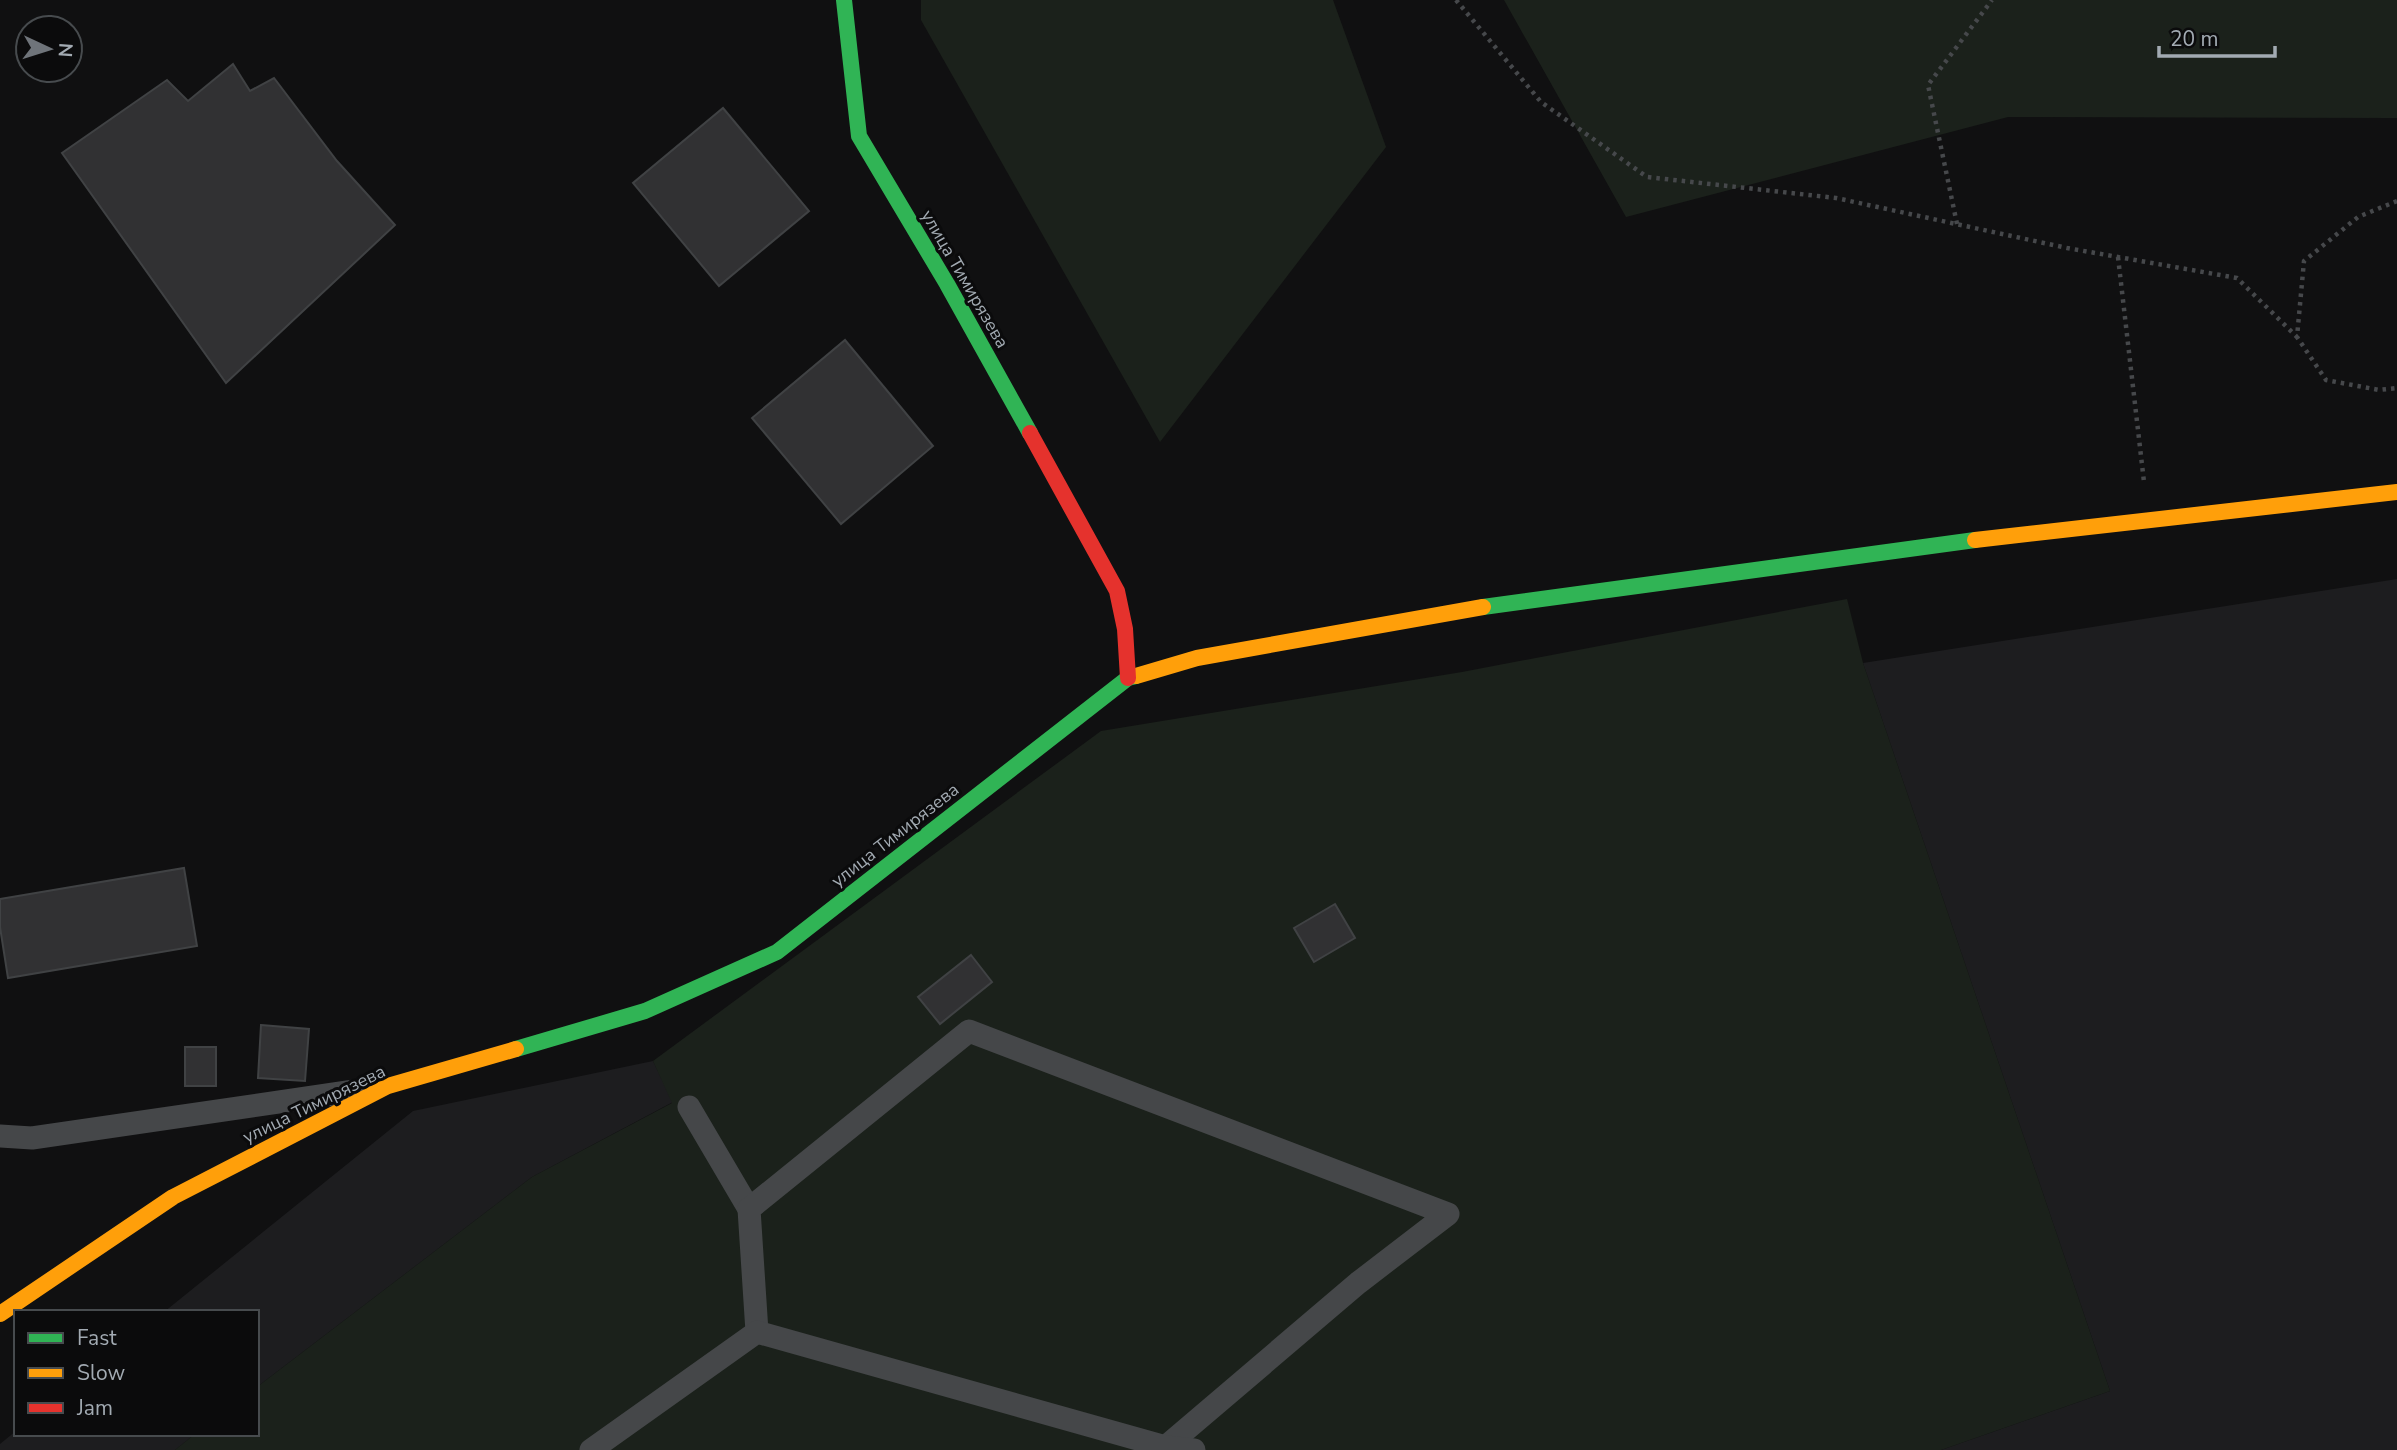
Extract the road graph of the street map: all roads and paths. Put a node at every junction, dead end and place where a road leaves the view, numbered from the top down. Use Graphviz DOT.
graph roads {
  1 [pos="844,0"];
  2 [pos="1456,0"];
  3 [pos="1992,0"];
  4 [pos="2397,201"];
  5 [pos="1957,224"];
  6 [pos="2118,257"];
  7 [pos="2297,337"];
  8 [pos="2397,388"];
  9 [pos="2397,492"];
  10 [pos="2149,521"];
  11 [pos="1128,678"];
  12 [pos="388,1086"];
  13 [pos="689,1107"];
  14 [pos="0,1136"];
  15 [pos="749,1209"];
  16 [pos="0,1314"];
  17 [pos="757,1332"];
  18 [pos="1164,1449"];
  19 [pos="591,1450"];
  20 [pos="1194,1450"];
  1 -- 11 [label="street, улица Тимирязева"];
  2 -- 5 [label="path"];
  3 -- 5 [label="path"];
  4 -- 7 [label="path"];
  5 -- 6 [label="path"];
  6 -- 7 [label="path"];
  6 -- 10 [label="path"];
  7 -- 8 [label="path"];
  9 -- 10 [label="street"];
  10 -- 11 [label="street"];
  11 -- 12 [label="street, улица Тимирязева"];
  12 -- 14 [label="lane"];
  12 -- 16 [label="street, улица Тимирязева"];
  13 -- 15 [label="lane"];
  15 -- 17 [label="lane"];
  15 -- 18 [label="lane"];
  17 -- 18 [label="lane"];
  17 -- 19 [label="lane"];
  18 -- 20 [label="lane"];
}
